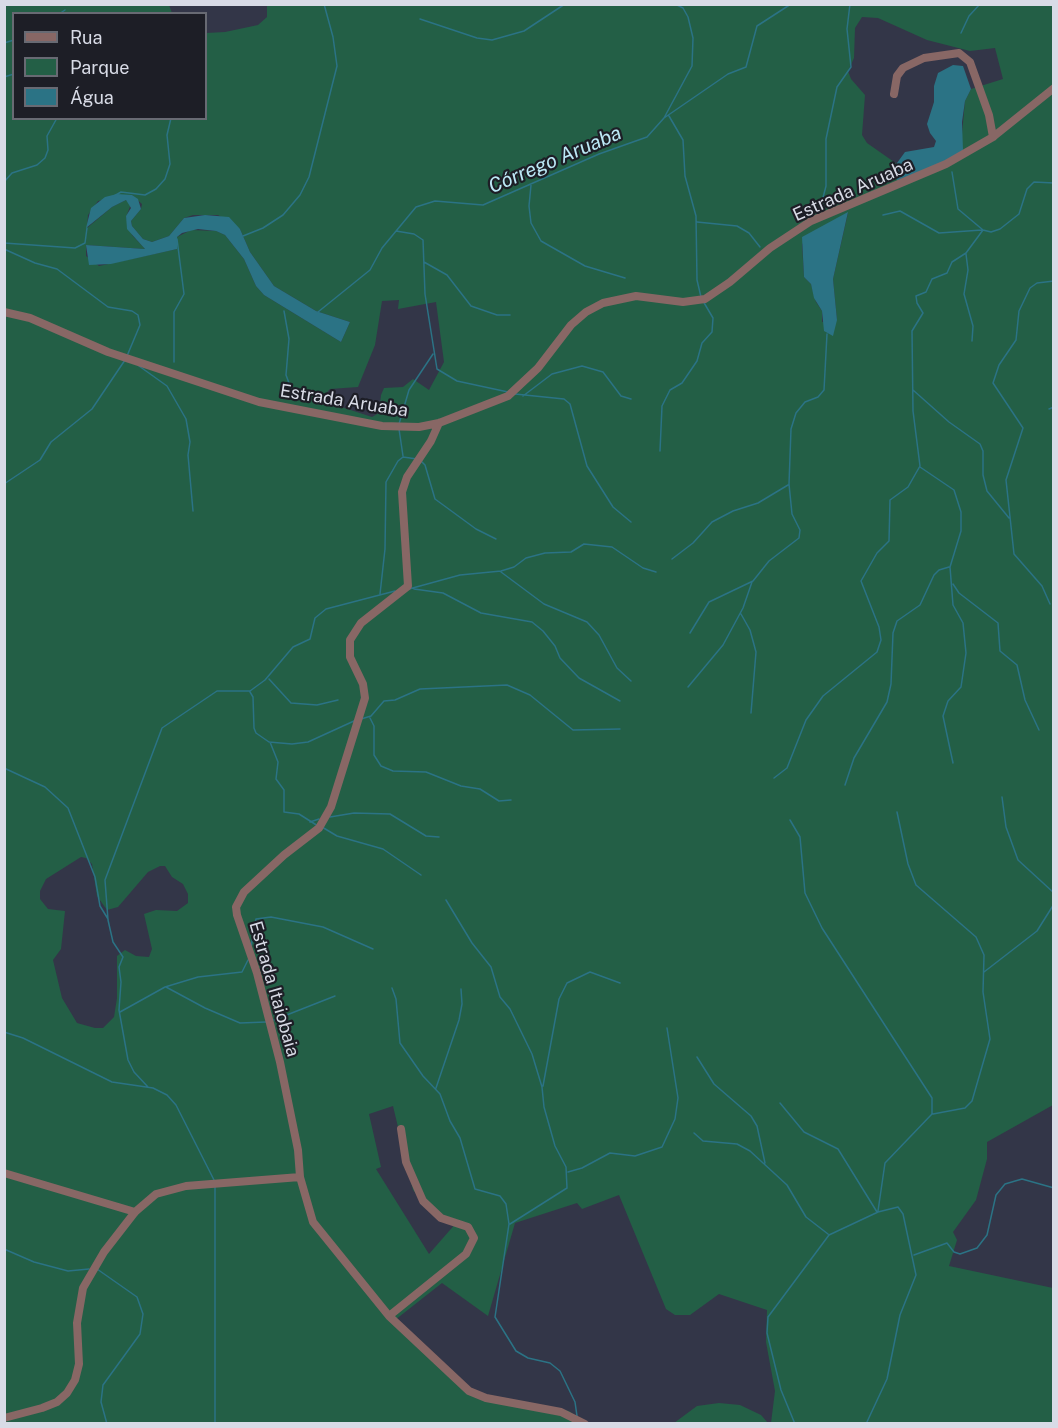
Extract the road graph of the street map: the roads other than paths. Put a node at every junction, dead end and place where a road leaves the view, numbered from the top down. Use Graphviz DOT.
graph roads {
  1 [pos="1053,88"];
  2 [pos="894,94"];
  3 [pos="993,136"];
  4 [pos="4,312"];
  5 [pos="439,423"];
  6 [pos="401,1129"];
  7 [pos="4,1173"];
  8 [pos="300,1177"];
  9 [pos="135,1212"];
  10 [pos="389,1316"];
  11 [pos="4,1418"];
  12 [pos="585,1424"];
  1 -- 3 [label="street, Estrada Aruaba"];
  2 -- 3 [label="street"];
  3 -- 5 [label="street, Estrada Aruaba"];
  4 -- 5 [label="street, Estrada Aruaba"];
  5 -- 8 [label="street, Estrada Itaiobaia"];
  6 -- 10 [label="street"];
  7 -- 9 [label="street"];
  8 -- 9 [label="street"];
  8 -- 10 [label="street, Estrada Itaiobaia"];
  9 -- 11 [label="street"];
  10 -- 12 [label="street, Estrada Itaiobaia"];
}
